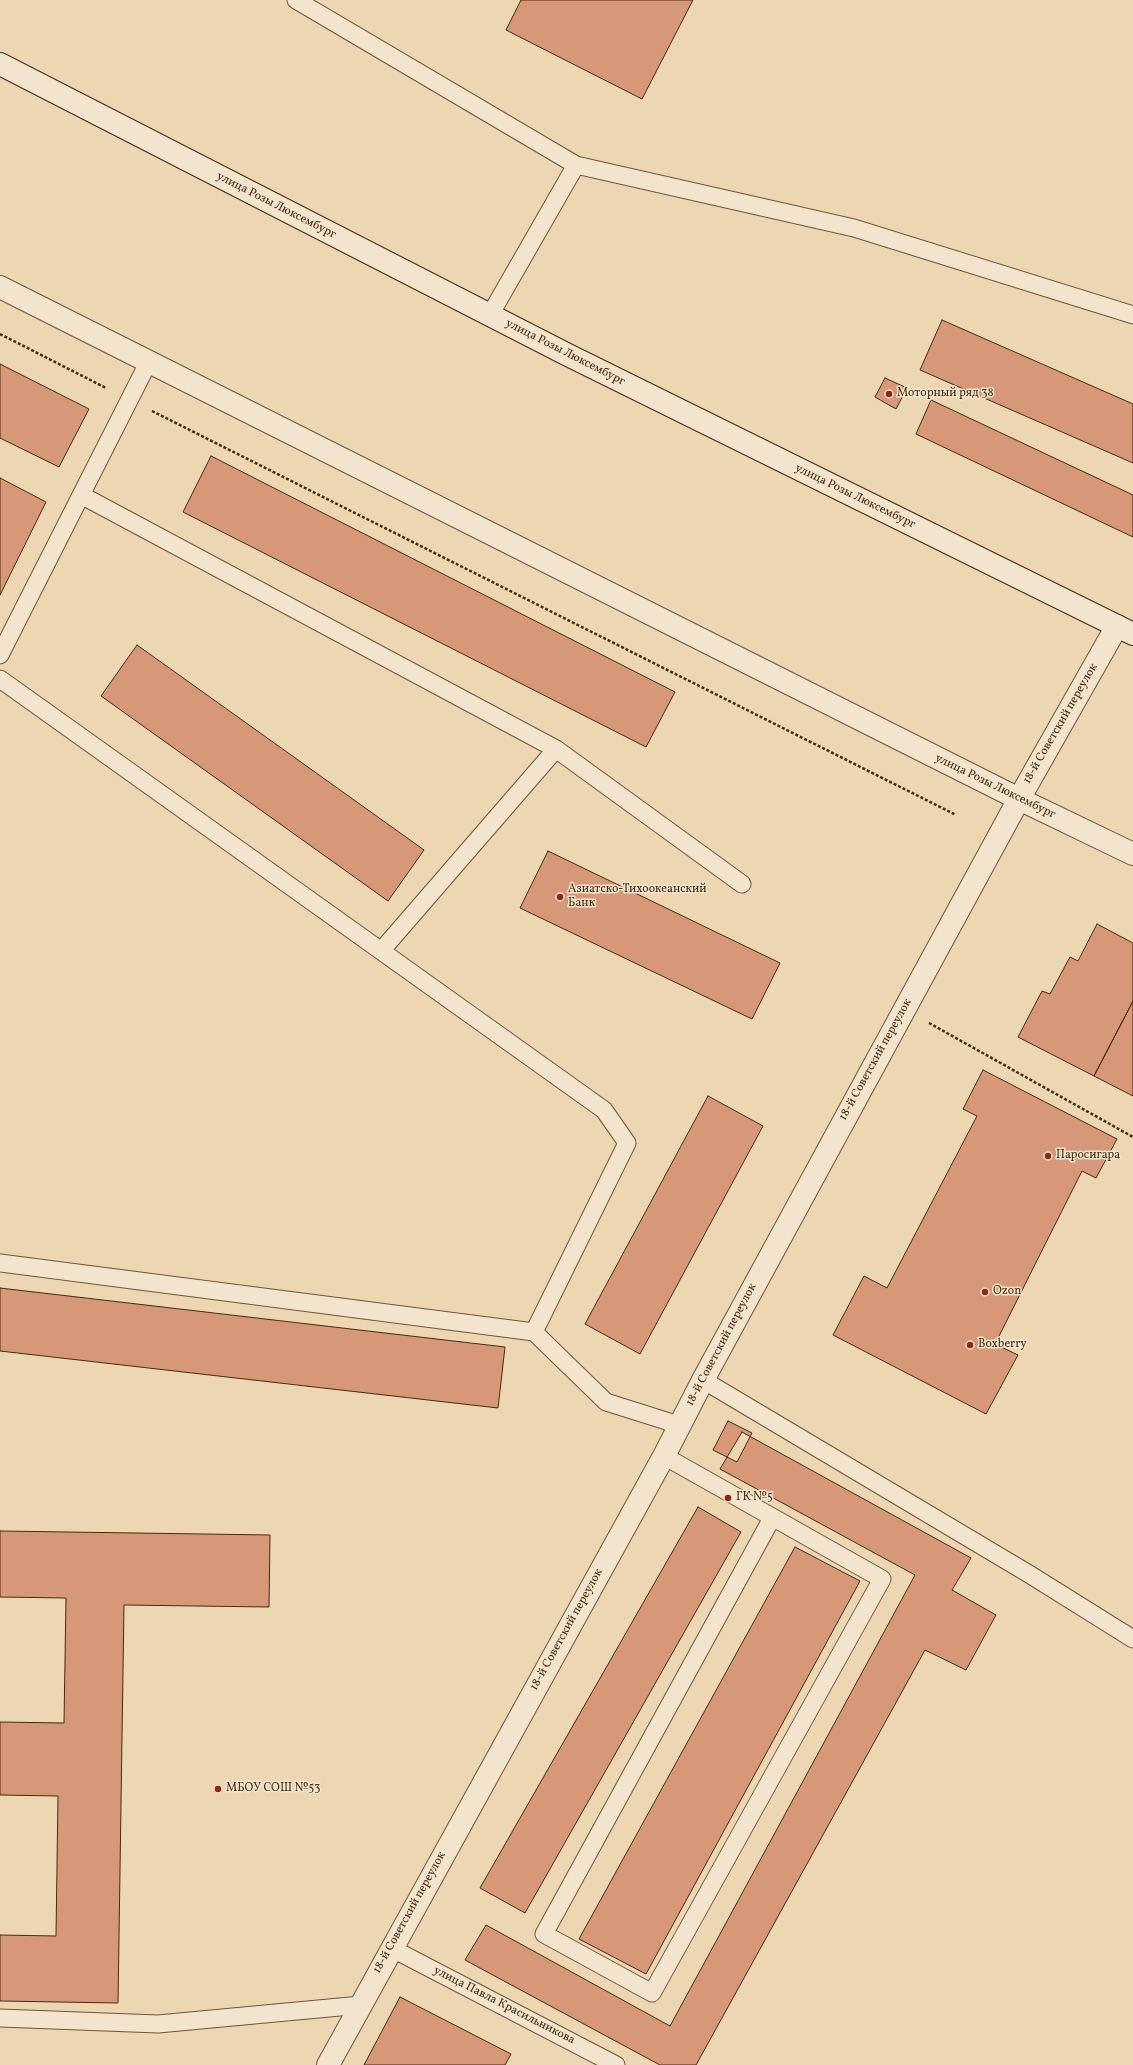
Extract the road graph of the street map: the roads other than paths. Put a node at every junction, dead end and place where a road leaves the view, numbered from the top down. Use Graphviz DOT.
graph roads {
  1 [pos="296,0"];
  2 [pos="0,64"];
  3 [pos="576,165"];
  4 [pos="0,287"];
  5 [pos="1133,315"];
  6 [pos="490,316"];
  7 [pos="149,362"];
  8 [pos="81,495"];
  9 [pos="1125,630"];
  10 [pos="0,655"];
  11 [pos="0,679"];
  12 [pos="556,749"];
  13 [pos="1019,799"];
  14 [pos="1133,854"];
  15 [pos="742,884"];
  16 [pos="380,951"];
  17 [pos="0,1263"];
  18 [pos="534,1332"];
  19 [pos="702,1380"];
  20 [pos="679,1425"];
  21 [pos="664,1456"];
  22 [pos="772,1518"];
  23 [pos="1133,1639"];
  24 [pos="391,1948"];
  25 [pos="361,2005"];
  26 [pos="0,2018"];
  27 [pos="328,2065"];
  28 [pos="616,2065"];
  1 -- 3 [label="lane"];
  2 -- 6 [label="street, улица Розы Люксембург"];
  3 -- 5 [label="lane"];
  3 -- 6 [label="lane"];
  4 -- 7 [label="street, улица Розы Люксембург"];
  6 -- 9 [label="street, улица Розы Люксембург"];
  7 -- 8 [label="lane"];
  7 -- 13 [label="street, улица Розы Люксембург"];
  8 -- 10 [label="lane"];
  8 -- 12 [label="lane"];
  9 -- 13 [label="street, 18-й Советский переулок"];
  11 -- 16 [label="lane"];
  12 -- 15 [label="lane"];
  12 -- 16 [label="lane"];
  13 -- 14 [label="street, улица Розы Люксембург"];
  13 -- 19 [label="street, 18-й Советский переулок"];
  16 -- 18 [label="lane"];
  17 -- 18 [label="lane"];
  18 -- 20 [label="lane"];
  19 -- 20 [label="street, 18-й Советский переулок"];
  19 -- 23 [label="lane"];
  20 -- 21 [label="street, 18-й Советский переулок"];
  21 -- 22 [label="lane"];
  21 -- 24 [label="street, 18-й Советский переулок"];
  22 -- 22 [label="lane"];
  24 -- 25 [label="street, 18-й Советский переулок"];
  24 -- 28 [label="lane, улица Павла Красильникова"];
  25 -- 26 [label="lane"];
  25 -- 27 [label="street, 18-й Советский переулок"];
}
